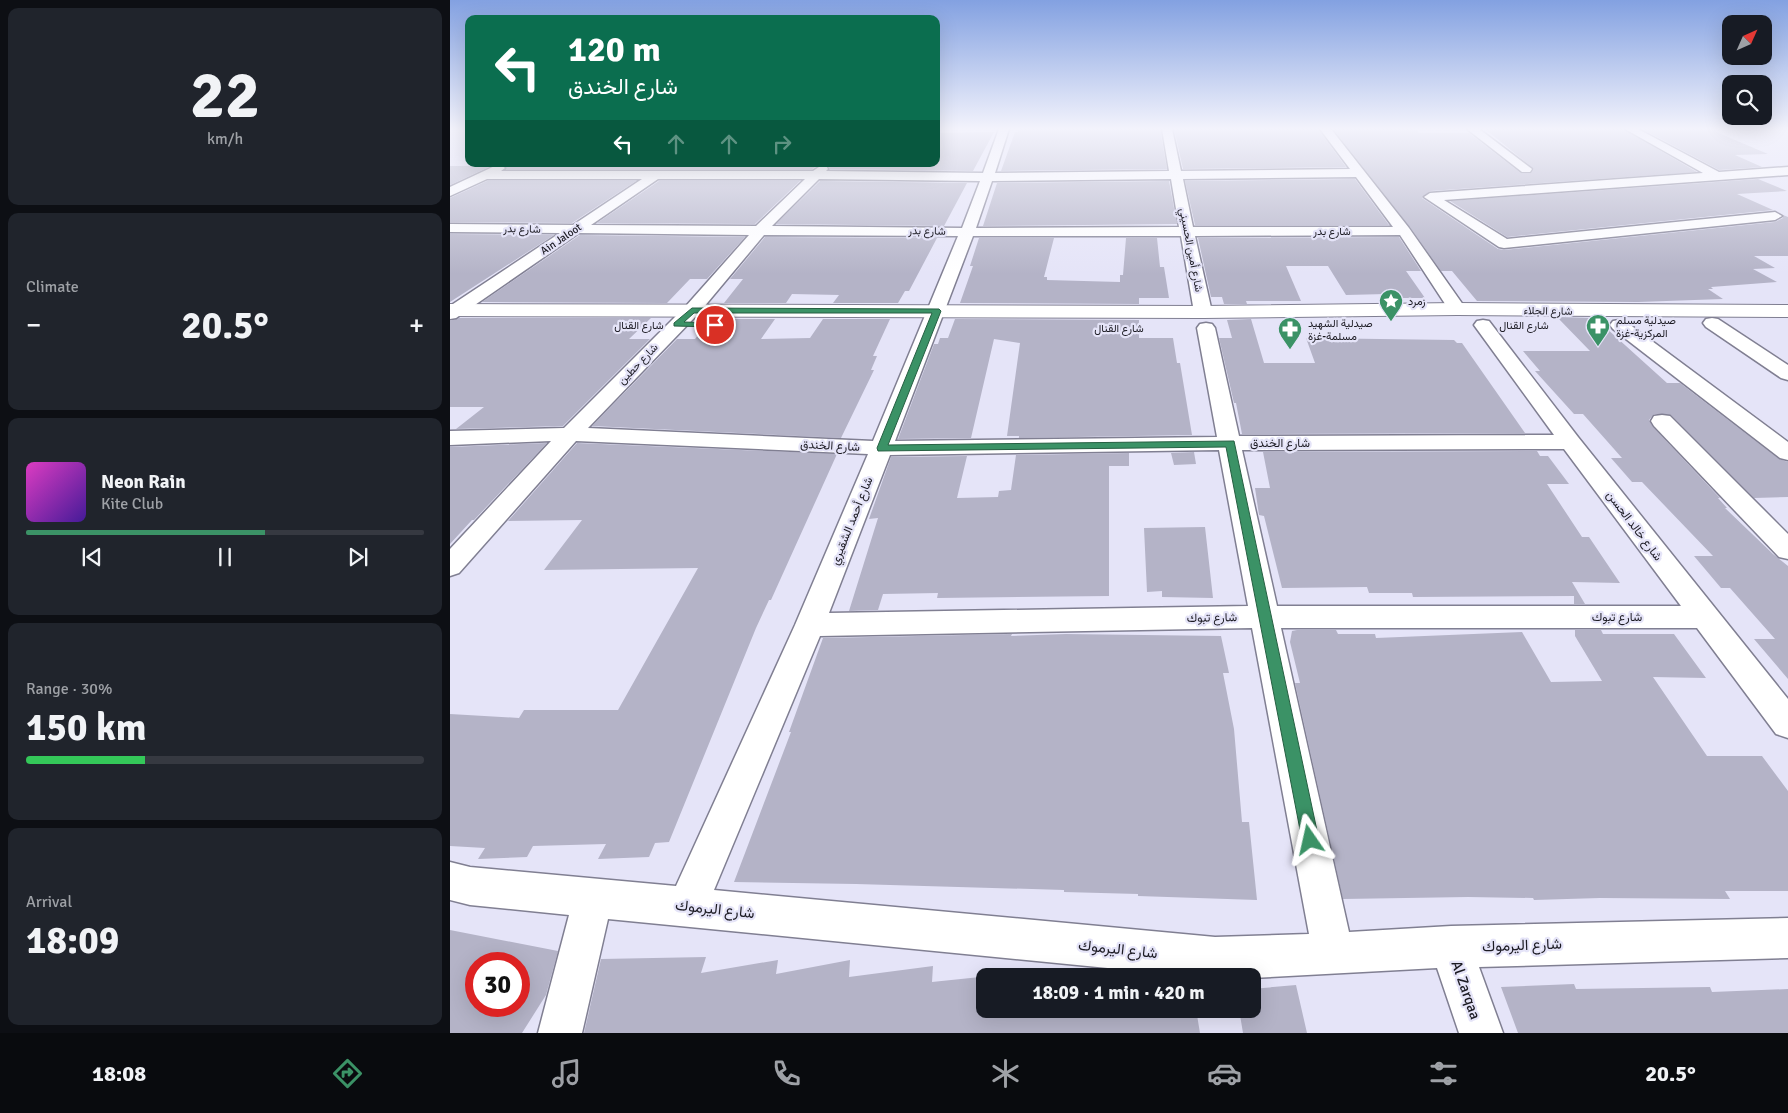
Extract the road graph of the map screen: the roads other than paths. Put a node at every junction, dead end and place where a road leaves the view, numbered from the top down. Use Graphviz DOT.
graph roads {
  1 [pos="473,177"];
  2 [pos="652,177"];
  3 [pos="814,177"];
  4 [pos="987,177"];
  5 [pos="1176,177"];
  6 [pos="1363,177"];
  7 [pos="1701,177"];
  8 [pos="450,192"];
  9 [pos="1781,215"];
  10 [pos="1788,222"];
  11 [pos="450,228"];
  12 [pos="760,229"];
  13 [pos="575,230"];
  14 [pos="1188,230"];
  15 [pos="1404,231"];
  16 [pos="967,232"];
  17 [pos="1457,309"];
  18 [pos="1788,311"];
  19 [pos="452,314"];
  20 [pos="684,318"];
  21 [pos="933,319"];
  22 [pos="1204,320"];
  23 [pos="1712,323"];
  24 [pos="1788,324"];
  25 [pos="1483,325"];
  26 [pos="1619,325"];
  27 [pos="1788,374"];
  28 [pos="1662,421"];
  29 [pos="570,434"];
  30 [pos="450,438"];
  31 [pos="1570,442"];
  32 [pos="1231,444"];
  33 [pos="882,448"];
  34 [pos="1788,453"];
  35 [pos="1788,550"];
  36 [pos="450,566"];
  37 [pos="1265,617"];
  38 [pos="1704,617"];
  39 [pos="810,626"];
  40 [pos="1788,724"];
  41 [pos="450,881"];
  42 [pos="593,898"];
  43 [pos="687,907"];
  44 [pos="1788,938"];
  45 [pos="1451,947"];
  46 [pos="1334,954"];
  47 [pos="560,1033"];
  48 [pos="1481,1033"];
  1 -- 8 [label="street"];
  2 -- 13 [label="street, Ain Jaloot"];
  3 -- 12 [label="street, شارع حطين"];
  4 -- 16 [label="street, شارع أحمد الشقيري"];
  5 -- 14 [label="street, شارع أمين الحسيني"];
  6 -- 15 [label="street"];
  7 -- 9 [label="street"];
  9 -- 10 [label="street"];
  11 -- 13 [label="street, شارع بدر"];
  12 -- 13 [label="street, شارع بدر"];
  12 -- 16 [label="street, شارع بدر"];
  12 -- 20 [label="street, شارع حطين"];
  13 -- 19 [label="street, Ain Jaloot"];
  14 -- 15 [label="street, شارع بدر"];
  14 -- 16 [label="street, شارع بدر"];
  14 -- 22 [label="street, شارع أمين الحسيني"];
  15 -- 17 [label="street"];
  16 -- 21 [label="street, شارع أحمد الشقيري"];
  17 -- 18 [label="main road, شارع الجلاء"];
  17 -- 22 [label="main road, شارع القنال"];
  19 -- 20 [label="main road, شارع القنال"];
  20 -- 21 [label="main road, شارع القنال"];
  20 -- 29 [label="street, شارع حطين"];
  21 -- 22 [label="main road, شارع القنال"];
  21 -- 33 [label="street, شارع أحمد الشقيري"];
  22 -- 25 [label="main road, شارع القنال"];
  22 -- 32 [label="street, شارع أمين الحسيني"];
  23 -- 24 [label="main road, شارع القنال"];
  23 -- 26 [label="main road, شارع القنال"];
  23 -- 27 [label="street"];
  25 -- 26 [label="main road, شارع القنال"];
  25 -- 31 [label="street, شارع خالد الحسن"];
  26 -- 34 [label="street"];
  28 -- 35 [label="street"];
  29 -- 30 [label="street, شارع الخندق"];
  29 -- 33 [label="street, شارع الخندق"];
  29 -- 36 [label="street, شارع حطين"];
  31 -- 32 [label="street, شارع الخندق"];
  31 -- 38 [label="street, شارع خالد الحسن"];
  32 -- 33 [label="street, شارع الخندق"];
  32 -- 37 [label="street, شارع أمين الحسيني"];
  33 -- 39 [label="street, شارع أحمد الشقيري"];
  37 -- 38 [label="street, شارع تبوك"];
  37 -- 39 [label="street, شارع تبوك"];
  37 -- 46 [label="street, شارع أمين الحسيني"];
  38 -- 40 [label="street, شارع خالد الحسن"];
  39 -- 43 [label="street, شارع أحمد الشقيري"];
  41 -- 42 [label="street, شارع اليرموك"];
  42 -- 43 [label="street, شارع اليرموك"];
  42 -- 47 [label="street"];
  43 -- 46 [label="street, شارع اليرموك"];
  44 -- 45 [label="street, شارع اليرموك"];
  45 -- 46 [label="street, شارع اليرموك"];
  45 -- 48 [label="street, Al Zarqaa"];
}
